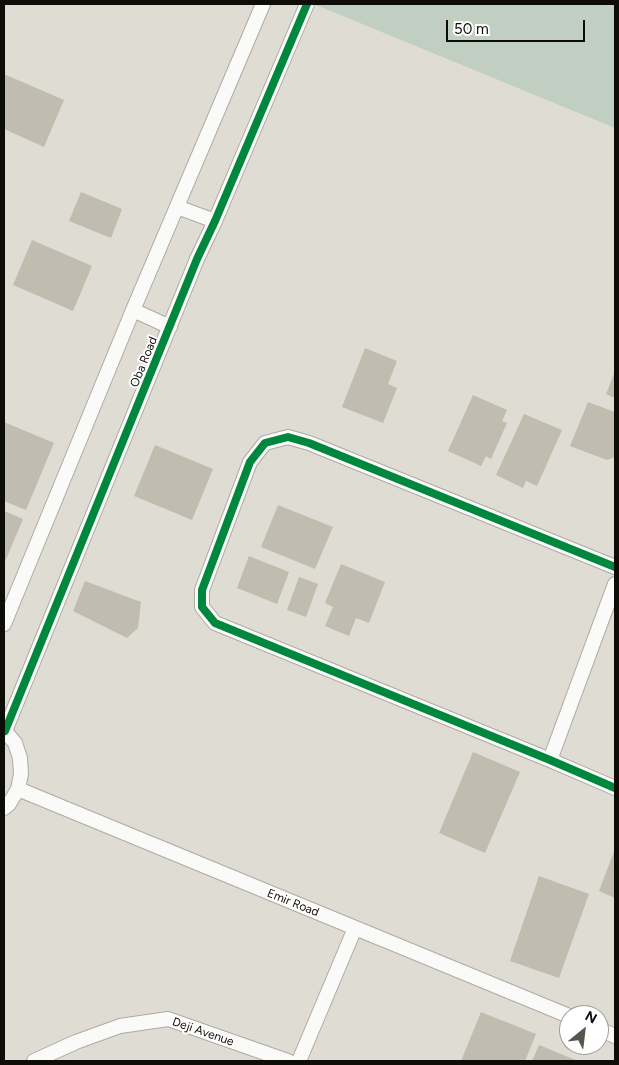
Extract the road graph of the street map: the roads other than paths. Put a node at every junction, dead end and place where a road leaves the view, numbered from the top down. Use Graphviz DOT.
graph roads {
  1 [pos="263,4"];
  2 [pos="307,4"];
  3 [pos="177,207"];
  4 [pos="215,221"];
  5 [pos="133,310"];
  6 [pos="170,327"];
  7 [pos="615,567"];
  8 [pos="615,584"];
  9 [pos="4,624"];
  10 [pos="5,730"];
  11 [pos="550,760"];
  12 [pos="615,788"];
  13 [pos="18,789"];
  14 [pos="4,808"];
  15 [pos="355,928"];
  16 [pos="559,1012"];
  17 [pos="34,1061"];
  18 [pos="288,1061"];
  19 [pos="299,1061"];
  1 -- 3 [label="street"];
  2 -- 4 [label="street, Oba Road"];
  3 -- 4 [label="street"];
  3 -- 5 [label="street"];
  4 -- 6 [label="street, Oba Road"];
  5 -- 6 [label="street"];
  5 -- 9 [label="street"];
  6 -- 10 [label="street, Oba Road"];
  7 -- 11 [label="street"];
  8 -- 11 [label="street"];
  10 -- 13 [label="street"];
  11 -- 12 [label="street"];
  13 -- 14 [label="street"];
  13 -- 15 [label="street, Emir Road"];
  15 -- 16 [label="street, Emir Road"];
  15 -- 19 [label="street"];
  17 -- 18 [label="street, Deji Avenue"];
}
